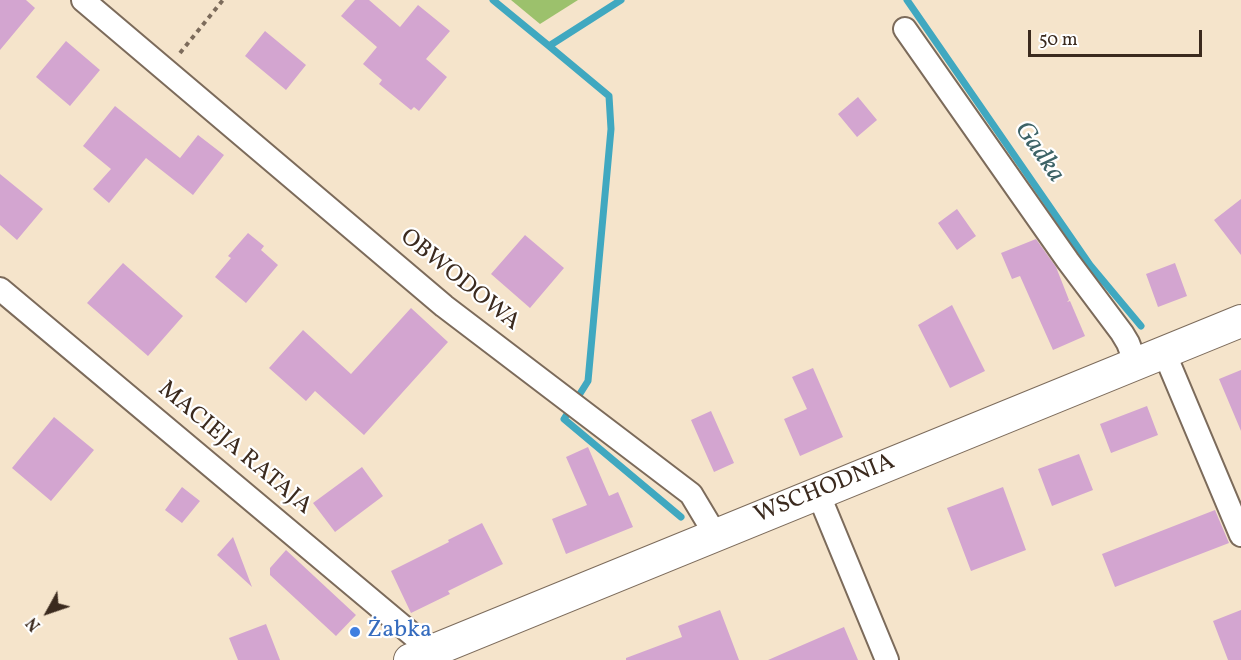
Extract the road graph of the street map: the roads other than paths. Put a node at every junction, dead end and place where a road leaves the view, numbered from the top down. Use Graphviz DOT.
graph roads {
  1 [pos="83,0"];
  2 [pos="904,29"];
  3 [pos="0,289"];
  4 [pos="1241,321"];
  5 [pos="1150,358"];
  6 [pos="818,493"];
  7 [pos="715,534"];
  8 [pos="1241,535"];
  9 [pos="434,654"];
  10 [pos="886,660"];
  1 -- 7 [label="street, OBWODOWA"];
  2 -- 5 [label="street"];
  3 -- 9 [label="street, MACIEJA RATAJA"];
  4 -- 5 [label="street, WSCHODNIA"];
  5 -- 6 [label="street, WSCHODNIA"];
  5 -- 8 [label="street"];
  6 -- 7 [label="street, WSCHODNIA"];
  6 -- 10 [label="street"];
  7 -- 9 [label="street, WSCHODNIA"];
}
